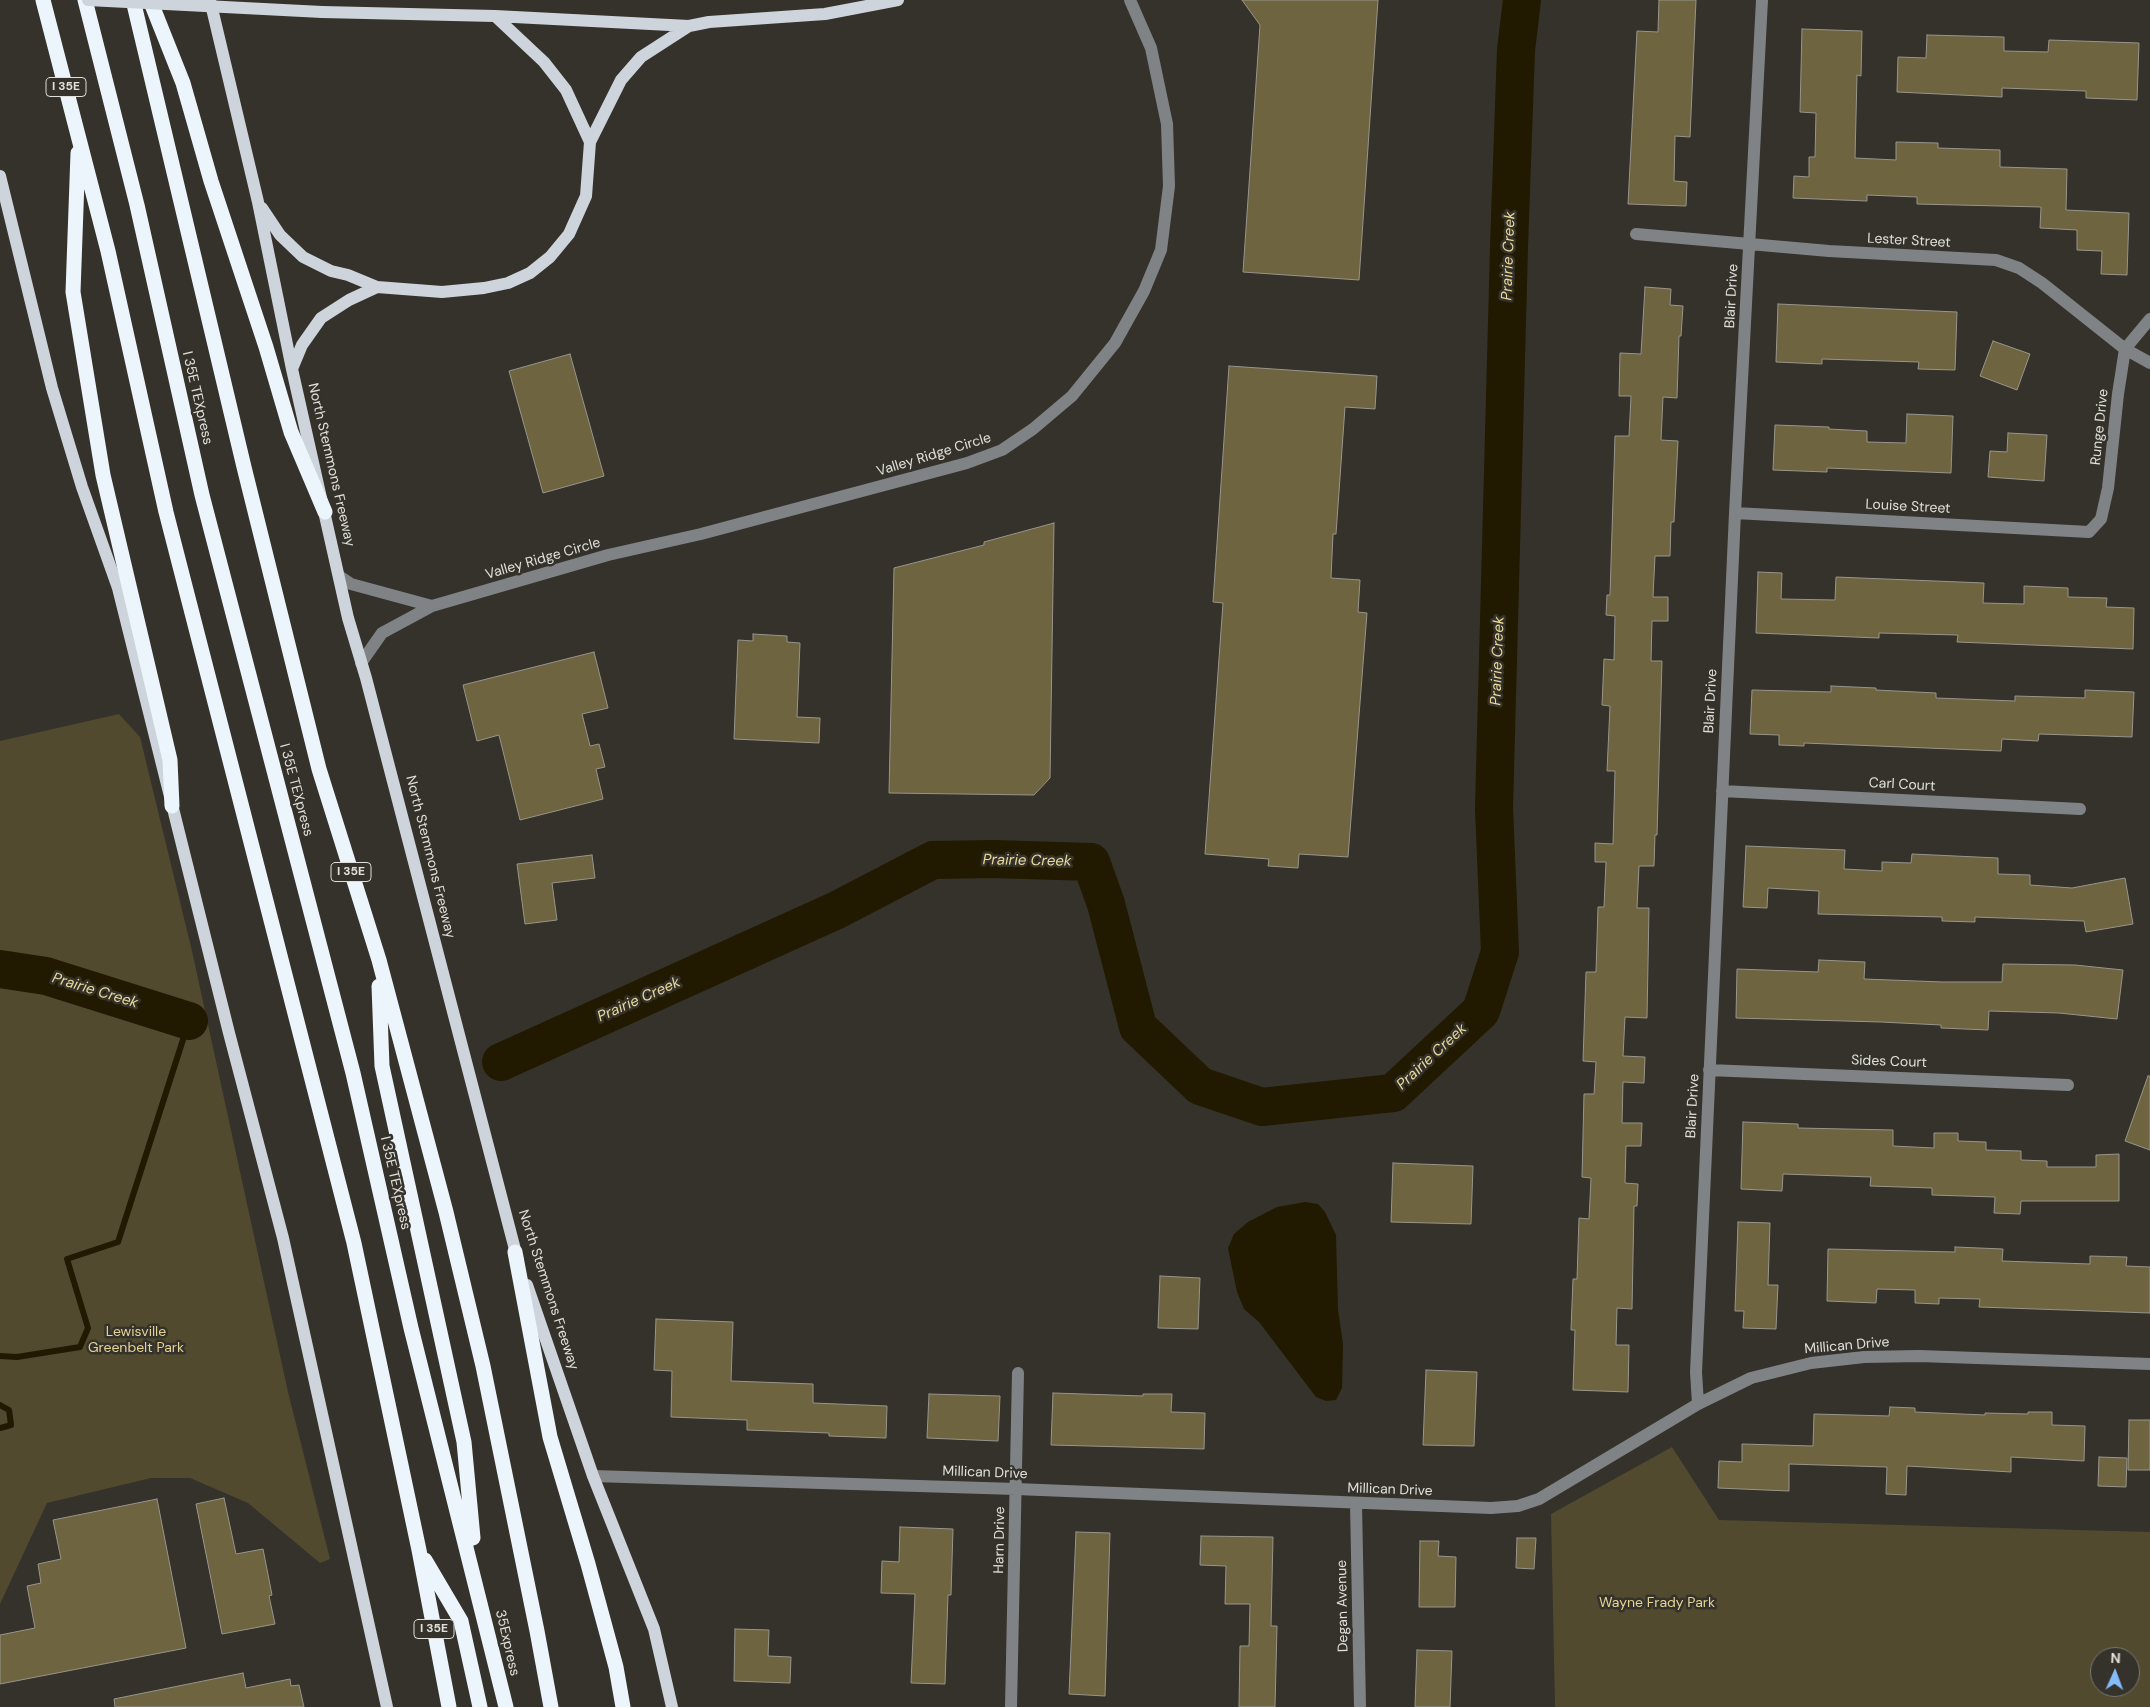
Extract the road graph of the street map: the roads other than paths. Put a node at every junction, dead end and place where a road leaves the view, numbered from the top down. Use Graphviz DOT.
graph roads {
  1 [pos="43,0"];
  2 [pos="86,0"];
  3 [pos="133,0"];
  4 [pos="150,0"];
  5 [pos="210,0"];
  6 [pos="898,0"];
  7 [pos="1130,0"];
  8 [pos="1762,0"];
  9 [pos="495,16"];
  10 [pos="689,26"];
  11 [pos="79,136"];
  12 [pos="590,142"];
  13 [pos="0,176"];
  14 [pos="258,202"];
  15 [pos="1636,234"];
  16 [pos="1750,245"];
  17 [pos="377,287"];
  18 [pos="2150,319"];
  19 [pos="2125,349"];
  20 [pos="2150,363"];
  21 [pos="292,369"];
  22 [pos="325,512"];
  23 [pos="1735,513"];
  24 [pos="2079,532"];
  25 [pos="339,576"];
  26 [pos="432,606"];
  27 [pos="361,663"];
  28 [pos="1722,791"];
  29 [pos="172,806"];
  30 [pos="2080,809"];
  31 [pos="379,960"];
  32 [pos="1709,1070"];
  33 [pos="2068,1085"];
  34 [pos="515,1252"];
  35 [pos="2150,1364"];
  36 [pos="1018,1373"];
  37 [pos="1698,1404"];
  38 [pos="593,1476"];
  39 [pos="1016,1489"];
  40 [pos="1356,1504"];
  41 [pos="419,1550"];
  42 [pos="477,1587"];
  43 [pos="387,1707"];
  44 [pos="449,1707"];
  45 [pos="480,1707"];
  46 [pos="506,1707"];
  47 [pos="551,1707"];
  48 [pos="623,1707"];
  49 [pos="672,1707"];
  50 [pos="1011,1707"];
  51 [pos="1360,1707"];
  1 -- 11 [label="highway, I 35E"];
  2 -- 9 [label="main road, bridge"];
  2 -- 42 [label="highway, I 35E TEXpress"];
  3 -- 31 [label="highway, I 35E"];
  4 -- 22 [label="highway"];
  5 -- 14 [label="main road, North Stemmons Freeway"];
  6 -- 10 [label="main road"];
  7 -- 26 [label="street, Valley Ridge Circle"];
  8 -- 16 [label="street, Blair Drive"];
  9 -- 10 [label="main road"];
  9 -- 12 [label="main road"];
  10 -- 12 [label="main road"];
  11 -- 29 [label="highway"];
  11 -- 41 [label="highway, I 35E"];
  12 -- 17 [label="main road"];
  13 -- 29 [label="main road"];
  14 -- 17 [label="main road"];
  14 -- 21 [label="main road, North Stemmons Freeway"];
  15 -- 16 [label="street, Lester Street"];
  16 -- 19 [label="street, Lester Street"];
  16 -- 23 [label="street, Blair Drive"];
  17 -- 21 [label="main road"];
  18 -- 19 [label="street"];
  19 -- 20 [label="street, Lester Street"];
  19 -- 24 [label="street, Runge Drive"];
  21 -- 22 [label="main road, North Stemmons Freeway"];
  22 -- 25 [label="main road, North Stemmons Freeway"];
  23 -- 24 [label="street, Louise Street"];
  23 -- 28 [label="street, Blair Drive"];
  25 -- 26 [label="street"];
  25 -- 27 [label="main road, North Stemmons Freeway"];
  26 -- 27 [label="street, Valley Ridge Circle"];
  27 -- 34 [label="main road, North Stemmons Freeway"];
  28 -- 30 [label="street, Carl Court"];
  28 -- 32 [label="street, Blair Drive"];
  29 -- 43 [label="main road"];
  31 -- 42 [label="highway"];
  31 -- 47 [label="highway, I 35E"];
  32 -- 33 [label="street, Sides Court"];
  32 -- 37 [label="street, Blair Drive"];
  34 -- 38 [label="main road, North Stemmons Freeway"];
  34 -- 48 [label="highway"];
  35 -- 37 [label="street, Millican Drive"];
  36 -- 39 [label="street, Harn Drive"];
  37 -- 40 [label="street, Millican Drive"];
  38 -- 39 [label="street, Millican Drive"];
  38 -- 49 [label="main road, North Stemmons Freeway"];
  39 -- 40 [label="street, Millican Drive"];
  39 -- 50 [label="street, Harn Drive"];
  40 -- 51 [label="street, Degan Avenue"];
  41 -- 44 [label="highway, I 35E"];
  41 -- 45 [label="highway"];
  42 -- 46 [label="highway, 35Express"];
}
